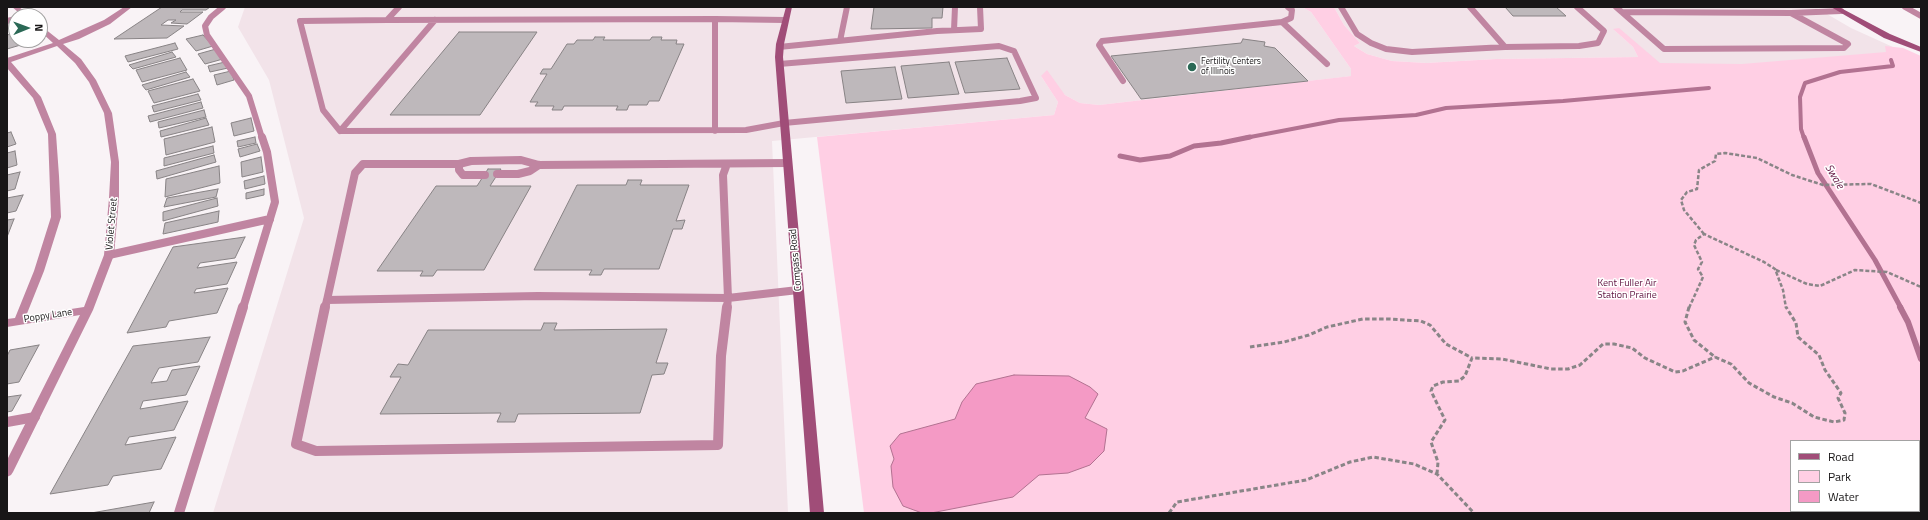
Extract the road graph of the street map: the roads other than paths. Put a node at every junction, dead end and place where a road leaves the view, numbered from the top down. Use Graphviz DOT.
graph roads {
  1 [pos="129,7"];
  2 [pos="224,7"];
  3 [pos="399,7"];
  4 [pos="789,7"];
  5 [pos="847,7"];
  6 [pos="955,7"];
  7 [pos="980,7"];
  8 [pos="1288,7"];
  9 [pos="1340,7"];
  10 [pos="1470,7"];
  11 [pos="1577,7"];
  12 [pos="1616,7"];
  13 [pos="1834,7"];
  14 [pos="1905,7"];
  15 [pos="1793,10"];
  16 [pos="1841,11"];
  17 [pos="1622,12"];
  18 [pos="1921,16"];
  19 [pos="716,19"];
  20 [pos="387,20"];
  21 [pos="435,20"];
  22 [pos="785,20"];
  23 [pos="1282,22"];
  24 [pos="954,30"];
  25 [pos="48,33"];
  26 [pos="840,41"];
  27 [pos="61,44"];
  28 [pos="779,47"];
  29 [pos="1505,47"];
  30 [pos="1921,50"];
  31 [pos="7,62"];
  32 [pos="779,64"];
  33 [pos="1327,64"];
  34 [pos="1123,81"];
  35 [pos="784,123"];
  36 [pos="715,130"];
  37 [pos="340,131"];
  38 [pos="788,163"];
  39 [pos="459,164"];
  40 [pos="727,164"];
  41 [pos="539,165"];
  42 [pos="485,174"];
  43 [pos="497,174"];
  44 [pos="270,219"];
  45 [pos="109,256"];
  46 [pos="798,290"];
  47 [pos="728,298"];
  48 [pos="327,300"];
  49 [pos="88,310"];
  50 [pos="19,321"];
  51 [pos="7,323"];
  52 [pos="35,417"];
  53 [pos="7,422"];
  54 [pos="7,472"];
  55 [pos="179,513"];
  56 [pos="817,513"];
  1 -- 27 [label="street"];
  2 -- 44 [label="lane"];
  3 -- 20 [label="lane"];
  4 -- 22 [label="street, Compass Road"];
  5 -- 26 [label="lane"];
  6 -- 24 [label="lane"];
  7 -- 24 [label="lane"];
  8 -- 23 [label="lane"];
  9 -- 29 [label="lane"];
  10 -- 29 [label="lane"];
  11 -- 29 [label="lane"];
  12 -- 17 [label="lane"];
  13 -- 16 [label="street"];
  14 -- 18 [label="lane"];
  15 -- 16 [label="lane"];
  15 -- 17 [label="lane"];
  15 -- 17 [label="lane"];
  16 -- 30 [label="street"];
  19 -- 21 [label="lane"];
  19 -- 22 [label="lane"];
  19 -- 36 [label="lane"];
  20 -- 21 [label="lane"];
  20 -- 37 [label="lane"];
  21 -- 37 [label="lane"];
  22 -- 28 [label="street, Compass Road"];
  23 -- 33 [label="lane"];
  23 -- 34 [label="lane"];
  24 -- 26 [label="lane"];
  25 -- 27 [label="street, Violet Street"];
  26 -- 28 [label="lane"];
  27 -- 31 [label="street"];
  27 -- 45 [label="street, Violet Street"];
  28 -- 32 [label="street, Compass Road"];
  31 -- 50 [label="street"];
  32 -- 35 [label="street, Compass Road"];
  32 -- 35 [label="lane"];
  35 -- 36 [label="lane"];
  35 -- 38 [label="street, Compass Road"];
  36 -- 37 [label="lane"];
  38 -- 40 [label="lane"];
  38 -- 46 [label="street, Compass Road"];
  39 -- 41 [label="lane"];
  39 -- 42 [label="lane"];
  39 -- 48 [label="lane"];
  40 -- 41 [label="lane"];
  40 -- 47 [label="lane"];
  41 -- 43 [label="lane"];
  44 -- 45 [label="lane"];
  44 -- 55 [label="lane"];
  45 -- 49 [label="street, Violet Street"];
  46 -- 47 [label="lane"];
  46 -- 56 [label="street, Compass Road"];
  47 -- 48 [label="lane"];
  47 -- 48 [label="lane"];
  49 -- 50 [label="street, Poppy Lane"];
  49 -- 52 [label="street, Violet Street"];
  50 -- 51 [label="street, Poppy Lane"];
  52 -- 53 [label="lane"];
  52 -- 54 [label="street, Violet Street"];
}
